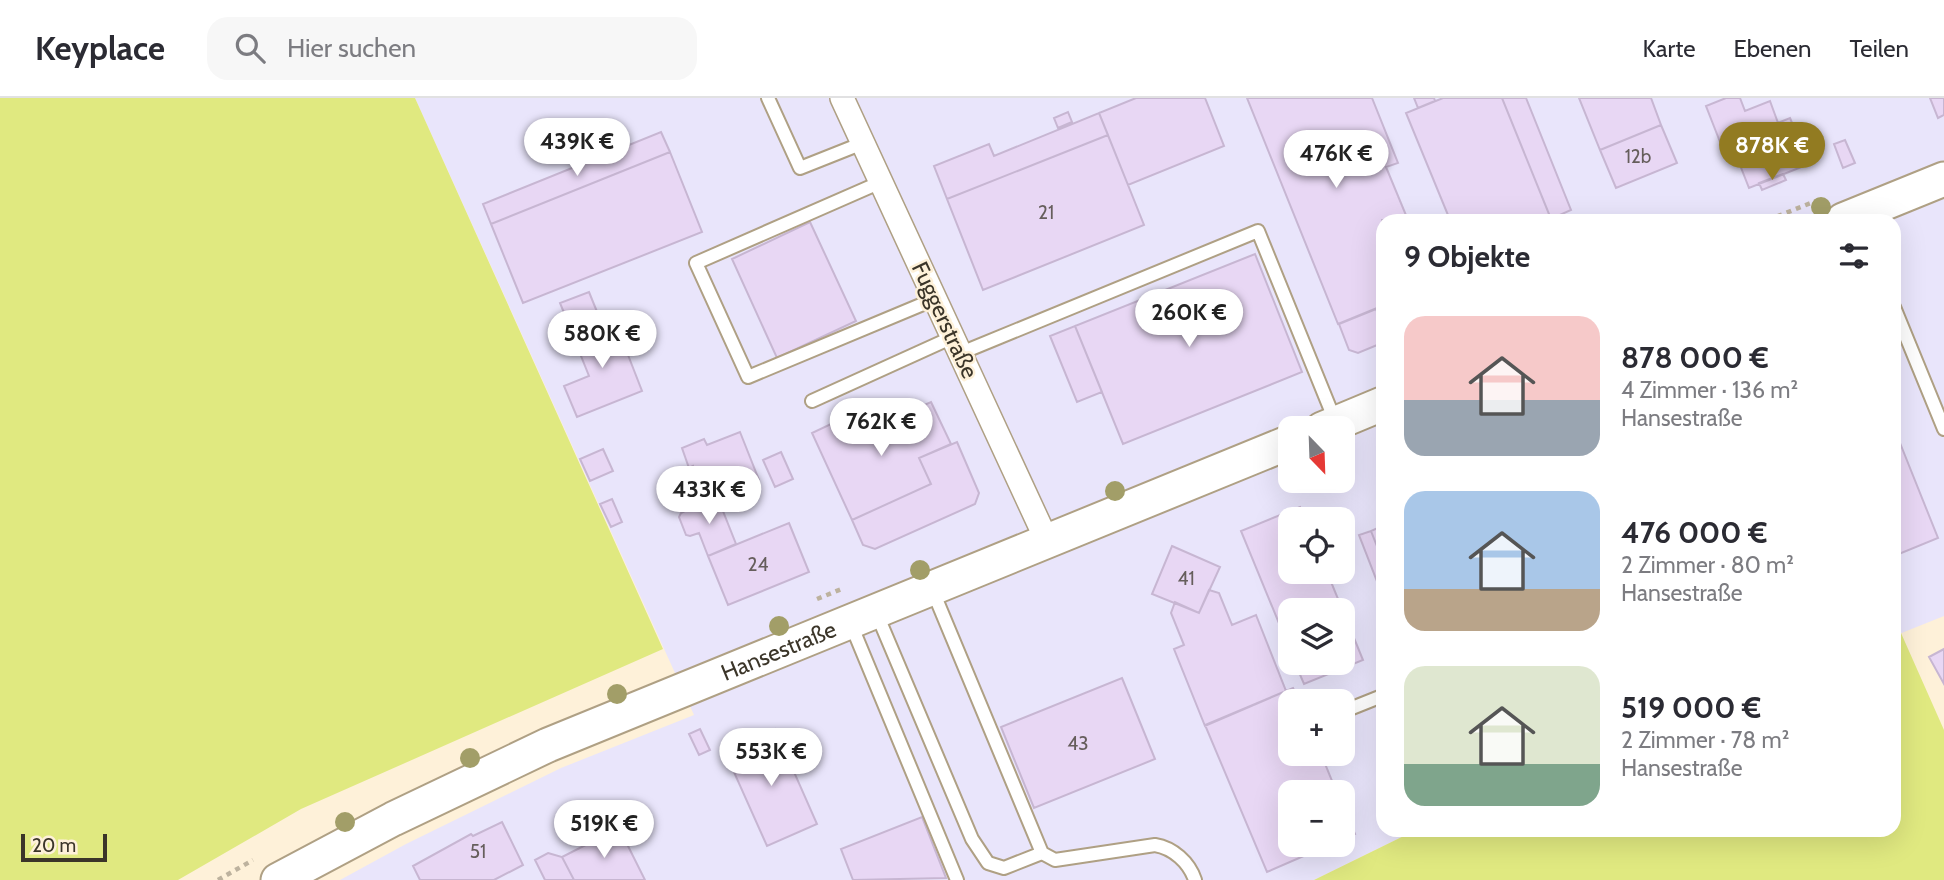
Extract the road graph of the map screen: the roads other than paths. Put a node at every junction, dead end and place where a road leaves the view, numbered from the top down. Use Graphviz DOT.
graph roads {
  1 [pos="768,98"];
  2 [pos="842,98"];
  3 [pos="863,142"];
  4 [pos="1944,179"];
  5 [pos="881,182"];
  6 [pos="1864,214"];
  7 [pos="935,299"];
  8 [pos="1901,324"];
  9 [pos="957,345"];
  10 [pos="812,401"];
  11 [pos="1376,406"];
  12 [pos="1325,416"];
  13 [pos="1353,416"];
  14 [pos="1944,429"];
  15 [pos="1278,447"];
  16 [pos="1047,541"];
  17 [pos="932,588"];
  18 [pos="863,616"];
  19 [pos="1376,698"];
  20 [pos="1355,707"];
  21 [pos="1042,853"];
  22 [pos="278,880"];
  23 [pos="957,880"];
  24 [pos="1195,880"];
  1 -- 3 [label="lane"];
  2 -- 3 [label="street, Fuggerstraße"];
  3 -- 5 [label="street, Fuggerstraße"];
  4 -- 6 [label="main road"];
  5 -- 7 [label="street, Fuggerstraße"];
  5 -- 7 [label="lane"];
  7 -- 9 [label="street, Fuggerstraße"];
  8 -- 14 [label="lane"];
  9 -- 10 [label="lane"];
  9 -- 12 [label="lane"];
  9 -- 16 [label="street, Fuggerstraße"];
  11 -- 13 [label="main road"];
  15 -- 16 [label="main road, Hansestraße"];
  16 -- 17 [label="main road, Hansestraße"];
  17 -- 18 [label="main road, Hansestraße"];
  17 -- 21 [label="lane"];
  18 -- 21 [label="lane"];
  18 -- 22 [label="main road, Hansestraße"];
  18 -- 23 [label="lane"];
  19 -- 20 [label="lane"];
  21 -- 24 [label="lane"];
}
